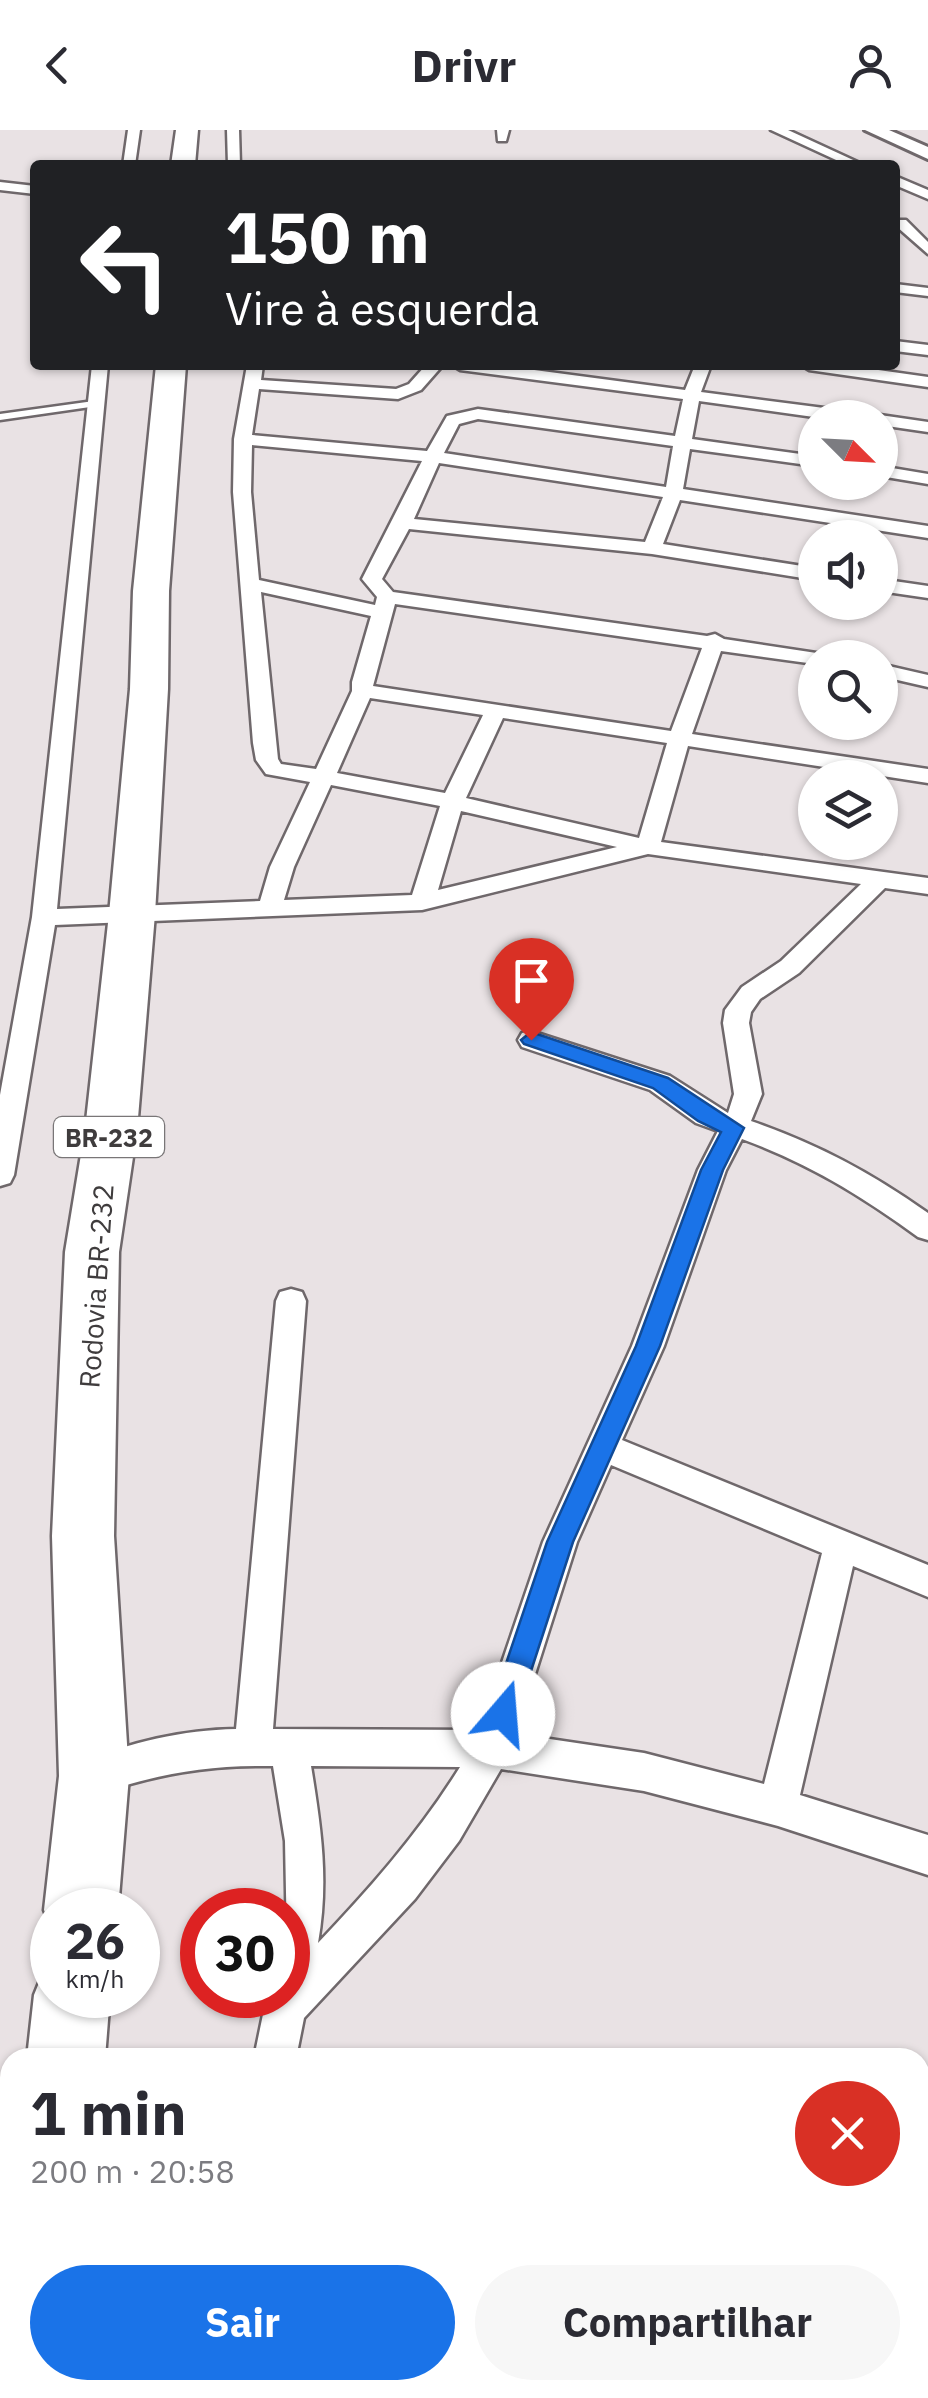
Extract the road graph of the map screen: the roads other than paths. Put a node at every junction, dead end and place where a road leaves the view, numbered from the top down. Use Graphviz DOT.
graph roads {
  1 [pos="134,130"];
  2 [pos="186,130"];
  3 [pos="234,130"];
  4 [pos="777,130"];
  5 [pos="874,130"];
  6 [pos="912,130"];
  7 [pos="928,137"];
  8 [pos="928,154"];
  9 [pos="130,160"];
  10 [pos="183,160"];
  11 [pos="234,160"];
  12 [pos="846,160"];
  13 [pos="928,180"];
  14 [pos="900,182"];
  15 [pos="0,186"];
  16 [pos="30,189"];
  17 [pos="928,195"];
  18 [pos="901,223"];
  19 [pos="928,250"];
  20 [pos="900,289"];
  21 [pos="928,292"];
  22 [pos="900,299"];
  23 [pos="928,302"];
  24 [pos="900,347"];
  25 [pos="928,350"];
  26 [pos="99,370"];
  27 [pos="171,370"];
  28 [pos="431,370"];
  29 [pos="505,370"];
  30 [pos="695,370"];
  31 [pos="844,370"];
  32 [pos="255,375"];
  33 [pos="928,382"];
  34 [pos="692,393"];
  35 [pos="94,404"];
  36 [pos="798,408"];
  37 [pos="0,417"];
  38 [pos="898,423"];
  39 [pos="928,427"];
  40 [pos="243,439"];
  41 [pos="684,442"];
  42 [pos="435,457"];
  43 [pos="798,459"];
  44 [pos="898,474"];
  45 [pos="928,478"];
  46 [pos="673,494"];
  47 [pos="403,523"];
  48 [pos="928,532"];
  49 [pos="652,548"];
  50 [pos="798,571"];
  51 [pos="248,583"];
  52 [pos="898,588"];
  53 [pos="928,592"];
  54 [pos="385,605"];
  55 [pos="714,640"];
  56 [pos="798,655"];
  57 [pos="898,674"];
  58 [pos="928,681"];
  59 [pos="363,691"];
  60 [pos="495,712"];
  61 [pos="679,740"];
  62 [pos="928,776"];
  63 [pos="322,778"];
  64 [pos="452,802"];
  65 [pos="648,847"];
  66 [pos="879,880"];
  67 [pos="928,886"];
  68 [pos="422,902"];
  69 [pos="269,910"];
  70 [pos="132,914"];
  71 [pos="44,917"];
  72 [pos="531,1040"];
  73 [pos="733,1128"];
  74 [pos="0,1175"];
  75 [pos="927,1223"];
  76 [pos="292,1300"];
  77 [pos="601,1446"];
  78 [pos="840,1545"];
  79 [pos="928,1581"];
  80 [pos="271,1747"];
  81 [pos="492,1749"];
  82 [pos="94,1776"];
  83 [pos="778,1807"];
  84 [pos="928,1855"];
  85 [pos="83,1888"];
  86 [pos="306,1888"];
  87 [pos="310,1981"];
  88 [pos="70,2018"];
  89 [pos="285,2018"];
  90 [pos="67,2048"];
  91 [pos="278,2048"];
  1 -- 9 [label="street"];
  2 -- 10 [label="highway"];
  3 -- 11 [label="street"];
  4 -- 12 [label="street"];
  5 -- 8 [label="main road"];
  6 -- 7 [label="main road"];
  13 -- 14 [label="street"];
  14 -- 17 [label="street"];
  15 -- 16 [label="street"];
  18 -- 19 [label="street"];
  20 -- 21 [label="street"];
  22 -- 23 [label="street"];
  24 -- 25 [label="street"];
  26 -- 35 [label="street"];
  27 -- 70 [label="highway, Rodovia BR-232 / BR-232"];
  28 -- 32 [label="street"];
  29 -- 34 [label="street"];
  30 -- 34 [label="street"];
  31 -- 33 [label="street"];
  32 -- 40 [label="street"];
  34 -- 36 [label="street"];
  34 -- 41 [label="street"];
  35 -- 37 [label="lane"];
  35 -- 71 [label="street"];
  38 -- 39 [label="street"];
  40 -- 42 [label="street"];
  40 -- 51 [label="street"];
  41 -- 42 [label="street"];
  41 -- 43 [label="street"];
  41 -- 46 [label="street"];
  42 -- 46 [label="street"];
  42 -- 47 [label="street"];
  44 -- 45 [label="street"];
  46 -- 48 [label="street"];
  46 -- 49 [label="street"];
  47 -- 49 [label="street"];
  47 -- 54 [label="street"];
  49 -- 50 [label="street"];
  51 -- 54 [label="street"];
  51 -- 63 [label="street"];
  52 -- 53 [label="street"];
  54 -- 55 [label="street"];
  54 -- 59 [label="street"];
  55 -- 56 [label="street"];
  55 -- 61 [label="street"];
  57 -- 58 [label="street"];
  59 -- 60 [label="street"];
  59 -- 63 [label="street"];
  60 -- 61 [label="street"];
  60 -- 64 [label="street"];
  61 -- 62 [label="street"];
  61 -- 65 [label="street"];
  63 -- 64 [label="street"];
  63 -- 69 [label="street"];
  64 -- 65 [label="street"];
  64 -- 68 [label="street"];
  65 -- 66 [label="street"];
  65 -- 68 [label="street"];
  66 -- 67 [label="street"];
  66 -- 73 [label="street"];
  68 -- 69 [label="street"];
  69 -- 70 [label="street"];
  70 -- 71 [label="street"];
  70 -- 82 [label="highway, Rodovia BR-232 / BR-232"];
  71 -- 74 [label="street"];
  72 -- 73 [label="street"];
  73 -- 75 [label="street"];
  73 -- 77 [label="street"];
  76 -- 80 [label="street"];
  77 -- 78 [label="street"];
  77 -- 81 [label="street"];
  78 -- 79 [label="street"];
  78 -- 83 [label="street"];
  80 -- 81 [label="street"];
  80 -- 82 [label="street"];
  80 -- 86 [label="street"];
  81 -- 83 [label="street"];
  81 -- 87 [label="street"];
  82 -- 85 [label="highway, Rodovia BR-232 / BR-232"];
  83 -- 84 [label="street"];
  88 -- 90 [label="highway"];
  89 -- 91 [label="street"];
}
